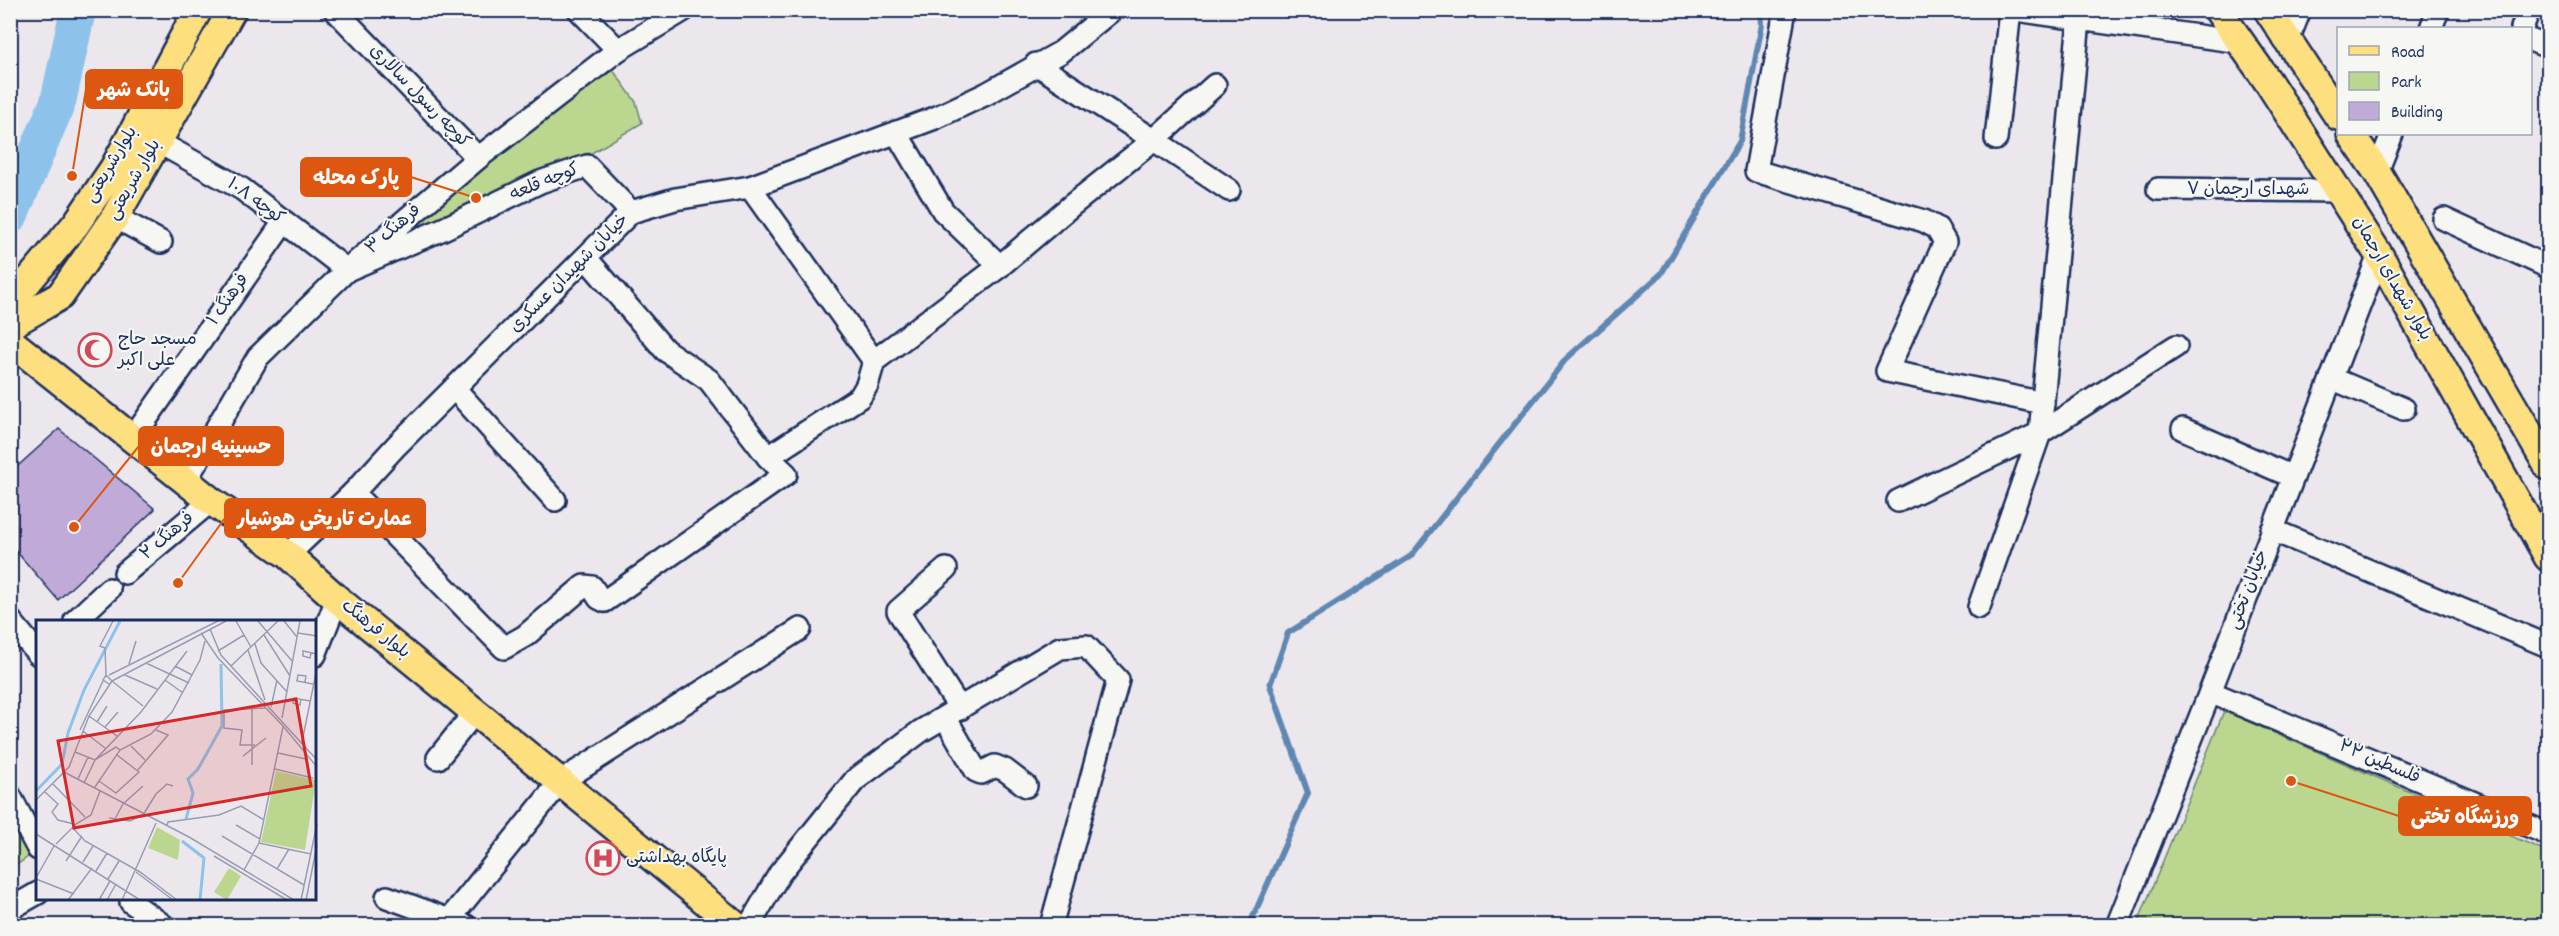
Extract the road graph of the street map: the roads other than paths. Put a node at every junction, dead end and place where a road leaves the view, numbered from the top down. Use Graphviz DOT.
graph roads {
  1 [pos="198,10"];
  2 [pos="232,10"];
  3 [pos="335,10"];
  4 [pos="579,10"];
  5 [pos="684,10"];
  6 [pos="1112,10"];
  7 [pos="1785,10"];
  8 [pos="2010,10"];
  9 [pos="2016,10"];
  10 [pos="2218,10"];
  11 [pos="2268,10"];
  12 [pos="2300,10"];
  13 [pos="2438,10"];
  14 [pos="2529,10"];
  15 [pos="2079,20"];
  16 [pos="2431,27"];
  17 [pos="2522,27"];
  18 [pos="2532,41"];
  19 [pos="2240,42"];
  20 [pos="2548,47"];
  21 [pos="2294,49"];
  22 [pos="618,50"];
  23 [pos="1036,64"];
  24 [pos="2269,83"];
  25 [pos="1215,85"];
  26 [pos="2337,114"];
  27 [pos="896,132"];
  28 [pos="2351,135"];
  29 [pos="2392,135"];
  30 [pos="1996,139"];
  31 [pos="1154,140"];
  32 [pos="158,142"];
  33 [pos="478,158"];
  34 [pos="2377,172"];
  35 [pos="750,188"];
  36 [pos="2158,189"];
  37 [pos="1229,190"];
  38 [pos="2338,191"];
  39 [pos="631,212"];
  40 [pos="114,217"];
  41 [pos="2444,219"];
  42 [pos="284,222"];
  43 [pos="161,242"];
  44 [pos="2379,255"];
  45 [pos="586,258"];
  46 [pos="1000,266"];
  47 [pos="2548,267"];
  48 [pos="347,270"];
  49 [pos="14,295"];
  50 [pos="10,325"];
  51 [pos="10,341"];
  52 [pos="2176,346"];
  53 [pos="874,361"];
  54 [pos="2331,378"];
  55 [pos="454,388"];
  56 [pos="2043,403"];
  57 [pos="2404,409"];
  58 [pos="2183,429"];
  59 [pos="2040,433"];
  60 [pos="133,438"];
  61 [pos="768,457"];
  62 [pos="2548,461"];
  63 [pos="2293,477"];
  64 [pos="186,480"];
  65 [pos="353,493"];
  66 [pos="555,500"];
  67 [pos="211,501"];
  68 [pos="1898,501"];
  69 [pos="2272,530"];
  70 [pos="288,555"];
  71 [pos="2548,557"];
  72 [pos="946,569"];
  73 [pos="125,573"];
  74 [pos="109,589"];
  75 [pos="337,599"];
  76 [pos="1979,607"];
  77 [pos="10,620"];
  78 [pos="76,620"];
  79 [pos="800,630"];
  80 [pos="2548,646"];
  81 [pos="36,652"];
  82 [pos="316,652"];
  83 [pos="2210,692"];
  84 [pos="475,712"];
  85 [pos="952,713"];
  86 [pos="438,758"];
  87 [pos="560,782"];
  88 [pos="1026,786"];
  89 [pos="10,796"];
  90 [pos="2548,834"];
  91 [pos="36,845"];
  92 [pos="26,895"];
  93 [pos="387,897"];
  94 [pos="132,900"];
  95 [pos="10,909"];
  96 [pos="457,923"];
  97 [pos="164,926"];
  98 [pos="736,926"];
  99 [pos="749,926"];
  100 [pos="1051,926"];
  101 [pos="2117,926"];
  1 -- 49 [label="main road, بلوارشریعتی"];
  2 -- 32 [label="main road, بلوار شریعتی"];
  3 -- 33 [label="street, کوچه رسول سالاری"];
  4 -- 22 [label="street"];
  5 -- 22 [label="street, فرهنگ ۳"];
  6 -- 23 [label="street, خیابان شهیدان عسکری"];
  7 -- 56 [label="street"];
  8 -- 30 [label="street"];
  9 -- 15 [label="street"];
  10 -- 19 [label="main road, بلوار شهدای ارجمان"];
  11 -- 21 [label="main road"];
  12 -- 21 [label="street"];
  13 -- 16 [label="street"];
  14 -- 17 [label="street"];
  15 -- 19 [label="street"];
  15 -- 56 [label="street"];
  18 -- 20 [label="street"];
  19 -- 24 [label="main road, بلوار شهدای ارجمان"];
  21 -- 24 [label="main road"];
  21 -- 26 [label="main road"];
  22 -- 33 [label="street, فرهنگ ۳"];
  23 -- 27 [label="street, خیابان شهیدان عسکری"];
  23 -- 31 [label="street"];
  24 -- 38 [label="main road, بلوار شهدای ارجمان"];
  25 -- 31 [label="street"];
  27 -- 35 [label="street, خیابان شهیدان عسکری"];
  27 -- 46 [label="street"];
  28 -- 34 [label="main road"];
  29 -- 34 [label="street"];
  31 -- 37 [label="street"];
  31 -- 46 [label="street"];
  32 -- 40 [label="main road, بلوار شریعتی"];
  32 -- 42 [label="street, کوچه ۱۰۸"];
  33 -- 48 [label="street, فرهنگ ۳"];
  34 -- 62 [label="main road"];
  35 -- 39 [label="street, خیابان شهیدان عسکری"];
  35 -- 53 [label="street"];
  36 -- 38 [label="street, شهدای ارجمان ۷"];
  38 -- 44 [label="main road, بلوار شهدای ارجمان"];
  39 -- 45 [label="street, خیابان شهیدان عسکری"];
  39 -- 48 [label="street, کوچه قلعه"];
  40 -- 43 [label="street"];
  40 -- 50 [label="main road, بلوار شریعتی"];
  41 -- 47 [label="street"];
  42 -- 48 [label="street, کوچه ۱۰۸"];
  42 -- 60 [label="street, فرهنگ ۱"];
  44 -- 54 [label="street, خیابان تختی"];
  44 -- 71 [label="main road, بلوار شهدای ارجمان"];
  45 -- 55 [label="street, خیابان شهیدان عسکری"];
  45 -- 61 [label="street"];
  46 -- 53 [label="street"];
  48 -- 64 [label="street, فرهنگ ۳"];
  51 -- 60 [label="main road, بلوار فرهنگ"];
  52 -- 59 [label="street"];
  53 -- 61 [label="street"];
  54 -- 57 [label="street"];
  54 -- 63 [label="street, خیابان تختی"];
  55 -- 65 [label="street, خیابان شهیدان عسکری"];
  55 -- 66 [label="street"];
  56 -- 59 [label="street"];
  58 -- 63 [label="street"];
  59 -- 68 [label="street"];
  59 -- 76 [label="street"];
  60 -- 64 [label="main road, بلوار فرهنگ"];
  61 -- 65 [label="street"];
  63 -- 69 [label="street, خیابان تختی"];
  64 -- 67 [label="main road, بلوار فرهنگ"];
  65 -- 70 [label="street, خیابان شهیدان عسکری"];
  67 -- 70 [label="main road, بلوار فرهنگ"];
  67 -- 73 [label="street, فرهنگ ۲"];
  69 -- 80 [label="street"];
  69 -- 83 [label="street, خیابان تختی"];
  70 -- 75 [label="main road, بلوار فرهنگ"];
  72 -- 85 [label="street"];
  74 -- 78 [label="street"];
  75 -- 82 [label="street"];
  75 -- 84 [label="main road, بلوار فرهنگ"];
  77 -- 81 [label="street"];
  79 -- 87 [label="street"];
  83 -- 90 [label="street, فلسطین ۲۲"];
  83 -- 101 [label="street, خیابان تختی"];
  84 -- 86 [label="street"];
  84 -- 87 [label="main road, بلوار فرهنگ"];
  85 -- 88 [label="street"];
  85 -- 99 [label="street"];
  85 -- 100 [label="street"];
  87 -- 96 [label="street"];
  87 -- 98 [label="main road, بلوار فرهنگ"];
  89 -- 91 [label="street"];
  92 -- 95 [label="street"];
  93 -- 96 [label="street"];
  94 -- 97 [label="street"];
}
